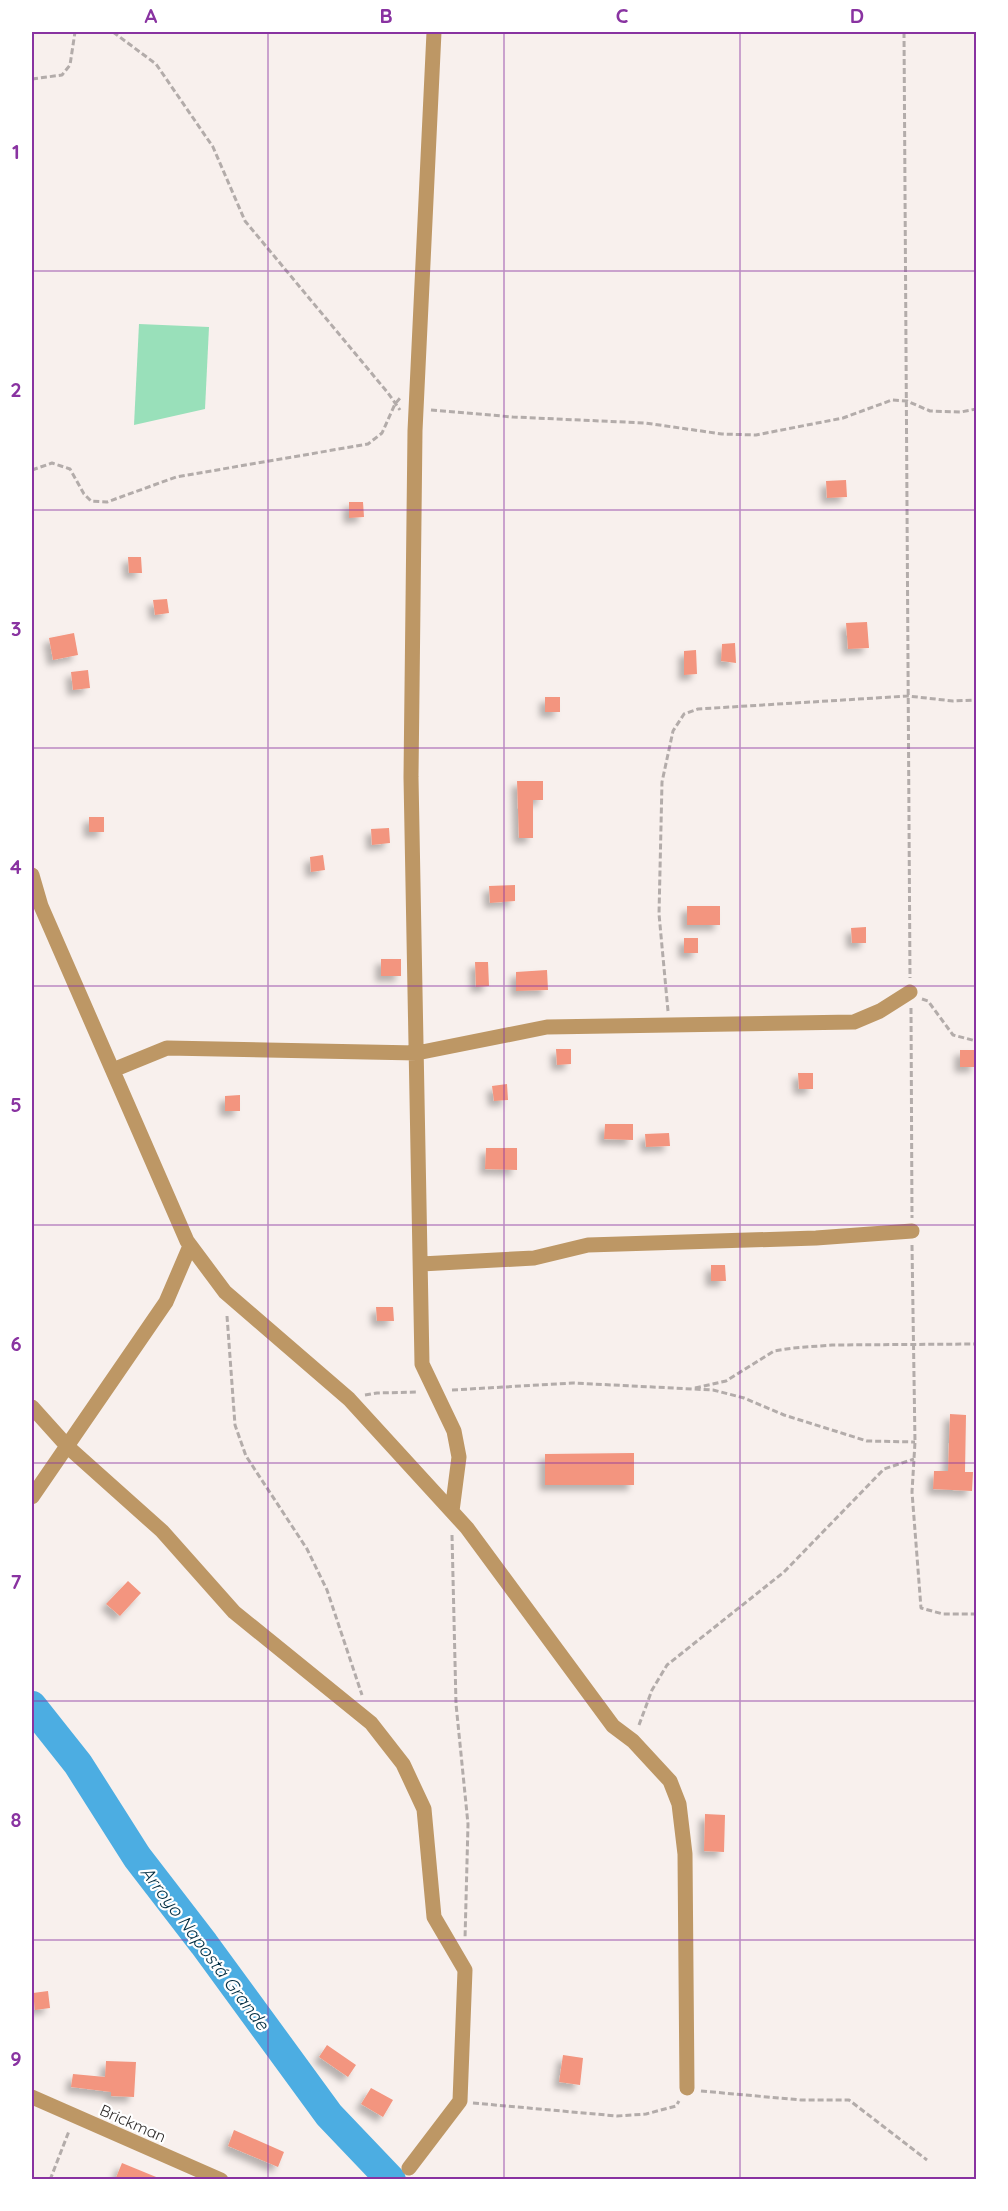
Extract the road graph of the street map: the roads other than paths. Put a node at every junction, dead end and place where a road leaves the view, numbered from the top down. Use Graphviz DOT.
graph roads {
  1 [pos="434,32"];
  2 [pos="32,875"];
  3 [pos="910,992"];
  4 [pos="417,1053"];
  5 [pos="113,1071"];
  6 [pos="912,1231"];
  7 [pos="190,1245"];
  8 [pos="421,1264"];
  9 [pos="32,1407"];
  10 [pos="68,1447"];
  11 [pos="32,1497"];
  12 [pos="452,1511"];
  13 [pos="687,2088"];
  14 [pos="32,2097"];
  15 [pos="409,2168"];
  16 [pos="221,2180"];
  1 -- 4 [label="street"];
  2 -- 5 [label="street"];
  3 -- 4 [label="street"];
  4 -- 5 [label="street"];
  4 -- 8 [label="street"];
  5 -- 7 [label="street"];
  6 -- 8 [label="street"];
  7 -- 10 [label="street"];
  7 -- 12 [label="street"];
  8 -- 12 [label="street"];
  9 -- 10 [label="street"];
  10 -- 11 [label="street"];
  10 -- 15 [label="street"];
  12 -- 13 [label="street"];
  14 -- 16 [label="street, Brickman"];
}
